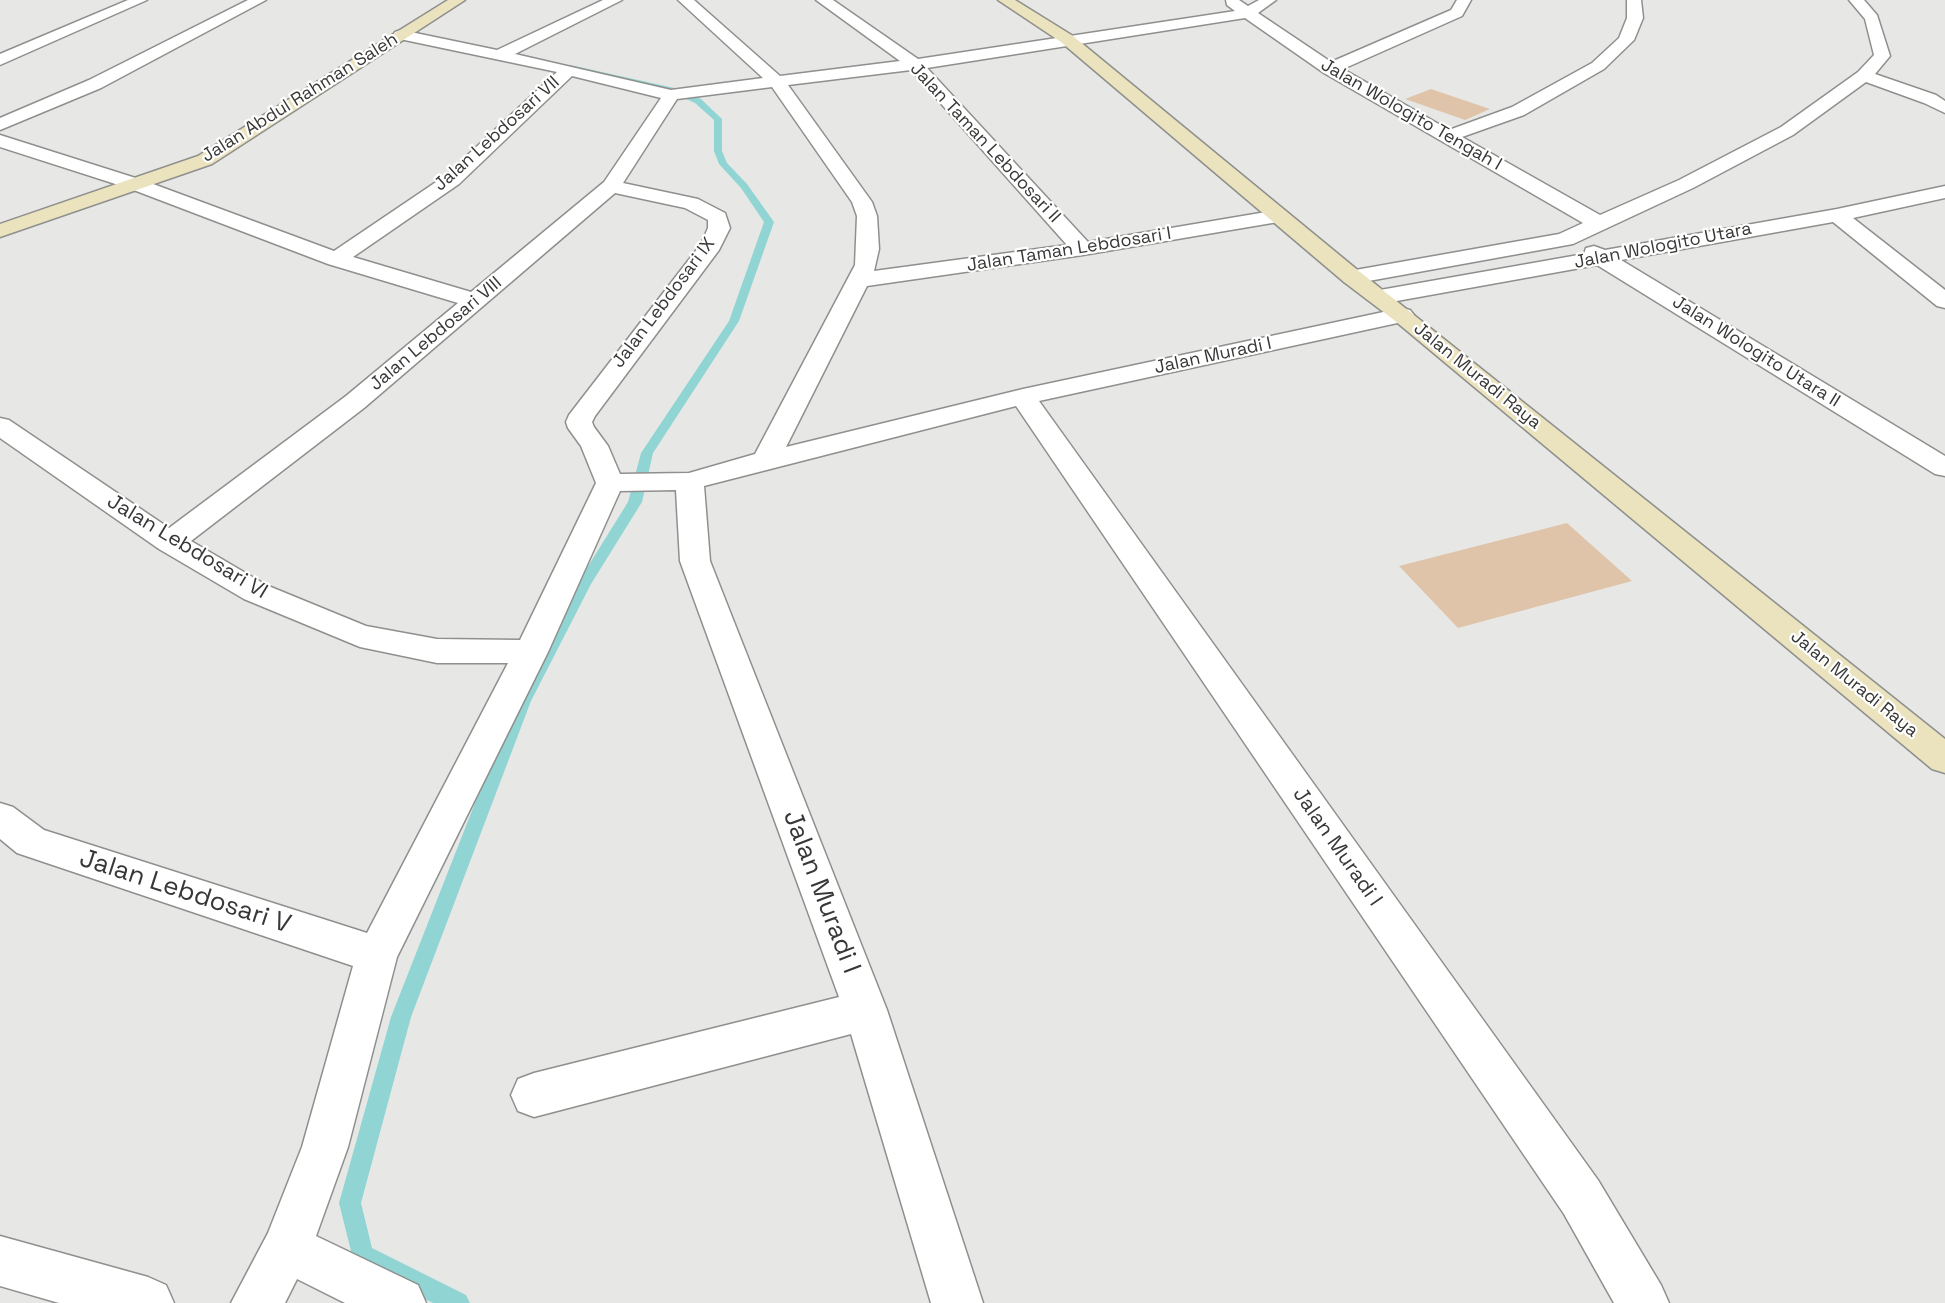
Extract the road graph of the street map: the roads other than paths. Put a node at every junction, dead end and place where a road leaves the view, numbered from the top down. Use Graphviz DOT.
graph roads {
  1 [pos="92,0"];
  2 [pos="140,0"];
  3 [pos="259,0"];
  4 [pos="458,0"];
  5 [pos="615,0"];
  6 [pos="685,0"];
  7 [pos="823,0"];
  8 [pos="1005,0"];
  9 [pos="1227,0"];
  10 [pos="1269,0"];
  11 [pos="1464,0"];
  12 [pos="1634,0"];
  13 [pos="1856,0"];
  14 [pos="108,13"];
  15 [pos="1248,13"];
  16 [pos="401,35"];
  17 [pos="1067,39"];
  18 [pos="497,56"];
  19 [pos="0,60"];
  20 [pos="915,64"];
  21 [pos="1330,69"];
  22 [pos="569,70"];
  23 [pos="1864,76"];
  24 [pos="777,82"];
  25 [pos="675,95"];
  26 [pos="1945,108"];
  27 [pos="0,125"];
  28 [pos="1446,137"];
  29 [pos="0,141"];
  30 [pos="138,185"];
  31 [pos="611,186"];
  32 [pos="1945,192"];
  33 [pos="1837,215"];
  34 [pos="1278,216"];
  35 [pos="1600,224"];
  36 [pos="0,231"];
  37 [pos="1566,238"];
  38 [pos="1083,249"];
  39 [pos="1604,258"];
  40 [pos="336,259"];
  41 [pos="1352,277"];
  42 [pos="859,280"];
  43 [pos="1380,297"];
  44 [pos="475,301"];
  45 [pos="1945,301"];
  46 [pos="1402,315"];
  47 [pos="1023,398"];
  48 [pos="0,426"];
  49 [pos="766,460"];
  50 [pos="1945,468"];
  51 [pos="677,482"];
  52 [pos="614,484"];
  53 [pos="170,542"];
  54 [pos="531,652"];
  55 [pos="1945,759"];
  56 [pos="0,818"];
  57 [pos="376,955"];
  58 [pos="866,1010"];
  59 [pos="534,1095"];
  60 [pos="287,1248"];
  61 [pos="0,1261"];
  62 [pos="148,1303"];
  63 [pos="257,1303"];
  64 [pos="400,1303"];
  65 [pos="957,1303"];
  66 [pos="1642,1303"];
  1 -- 14 [label="street"];
  2 -- 14 [label="street"];
  3 -- 27 [label="street"];
  4 -- 16 [label="street, Jalan Abdul Rahman Saleh"];
  5 -- 18 [label="street"];
  6 -- 24 [label="street"];
  7 -- 20 [label="street, Jalan Taman Lebdosari II"];
  8 -- 17 [label="street, Jalan Muradi Raya"];
  9 -- 15 [label="street, Jalan Wologito Tengah I"];
  10 -- 15 [label="street"];
  11 -- 21 [label="street"];
  12 -- 28 [label="street"];
  13 -- 23 [label="street"];
  14 -- 19 [label="street"];
  15 -- 17 [label="street"];
  15 -- 21 [label="street, Jalan Wologito Tengah I"];
  16 -- 18 [label="street"];
  16 -- 30 [label="street, Jalan Abdul Rahman Saleh"];
  17 -- 20 [label="street"];
  17 -- 34 [label="street, Jalan Muradi Raya"];
  18 -- 22 [label="street"];
  20 -- 24 [label="street"];
  20 -- 38 [label="street, Jalan Taman Lebdosari II"];
  21 -- 28 [label="street, Jalan Wologito Tengah I"];
  22 -- 25 [label="street"];
  22 -- 40 [label="street, Jalan Lebdosari VII"];
  23 -- 26 [label="street"];
  23 -- 35 [label="street"];
  24 -- 25 [label="street"];
  24 -- 42 [label="street"];
  25 -- 31 [label="street, Jalan Lebdosari VIII"];
  28 -- 35 [label="street, Jalan Wologito Tengah I"];
  29 -- 30 [label="street"];
  30 -- 36 [label="street, Jalan Abdul Rahman Saleh"];
  30 -- 40 [label="street"];
  31 -- 44 [label="street, Jalan Lebdosari VIII"];
  31 -- 52 [label="street, Jalan Lebdosari IX"];
  32 -- 33 [label="street, Jalan Wologito Utara"];
  33 -- 39 [label="street, Jalan Wologito Utara"];
  33 -- 45 [label="street"];
  34 -- 38 [label="street, Jalan Taman Lebdosari I"];
  34 -- 41 [label="street, Jalan Muradi Raya"];
  35 -- 37 [label="street"];
  37 -- 39 [label="street, Jalan Wologito Utara II"];
  37 -- 41 [label="street"];
  38 -- 42 [label="street, Jalan Taman Lebdosari I"];
  39 -- 43 [label="street, Jalan Wologito Utara"];
  39 -- 50 [label="street, Jalan Wologito Utara II"];
  40 -- 44 [label="street"];
  41 -- 43 [label="street, Jalan Muradi Raya"];
  42 -- 49 [label="street"];
  43 -- 46 [label="street, Jalan Muradi Raya"];
  44 -- 53 [label="street, Jalan Lebdosari VIII"];
  46 -- 47 [label="street, Jalan Muradi I"];
  46 -- 55 [label="street, Jalan Muradi Raya"];
  47 -- 49 [label="street, Jalan Muradi I"];
  47 -- 66 [label="street, Jalan Muradi I"];
  48 -- 53 [label="street, Jalan Lebdosari VI"];
  49 -- 51 [label="street, Jalan Muradi I"];
  51 -- 52 [label="street"];
  51 -- 58 [label="street, Jalan Muradi I"];
  52 -- 54 [label="street"];
  53 -- 54 [label="street, Jalan Lebdosari VI"];
  54 -- 57 [label="street"];
  56 -- 57 [label="street, Jalan Lebdosari V"];
  57 -- 60 [label="street"];
  58 -- 59 [label="street"];
  58 -- 65 [label="street, Jalan Muradi I"];
  60 -- 63 [label="street"];
  60 -- 64 [label="street"];
  61 -- 62 [label="street"];
}
